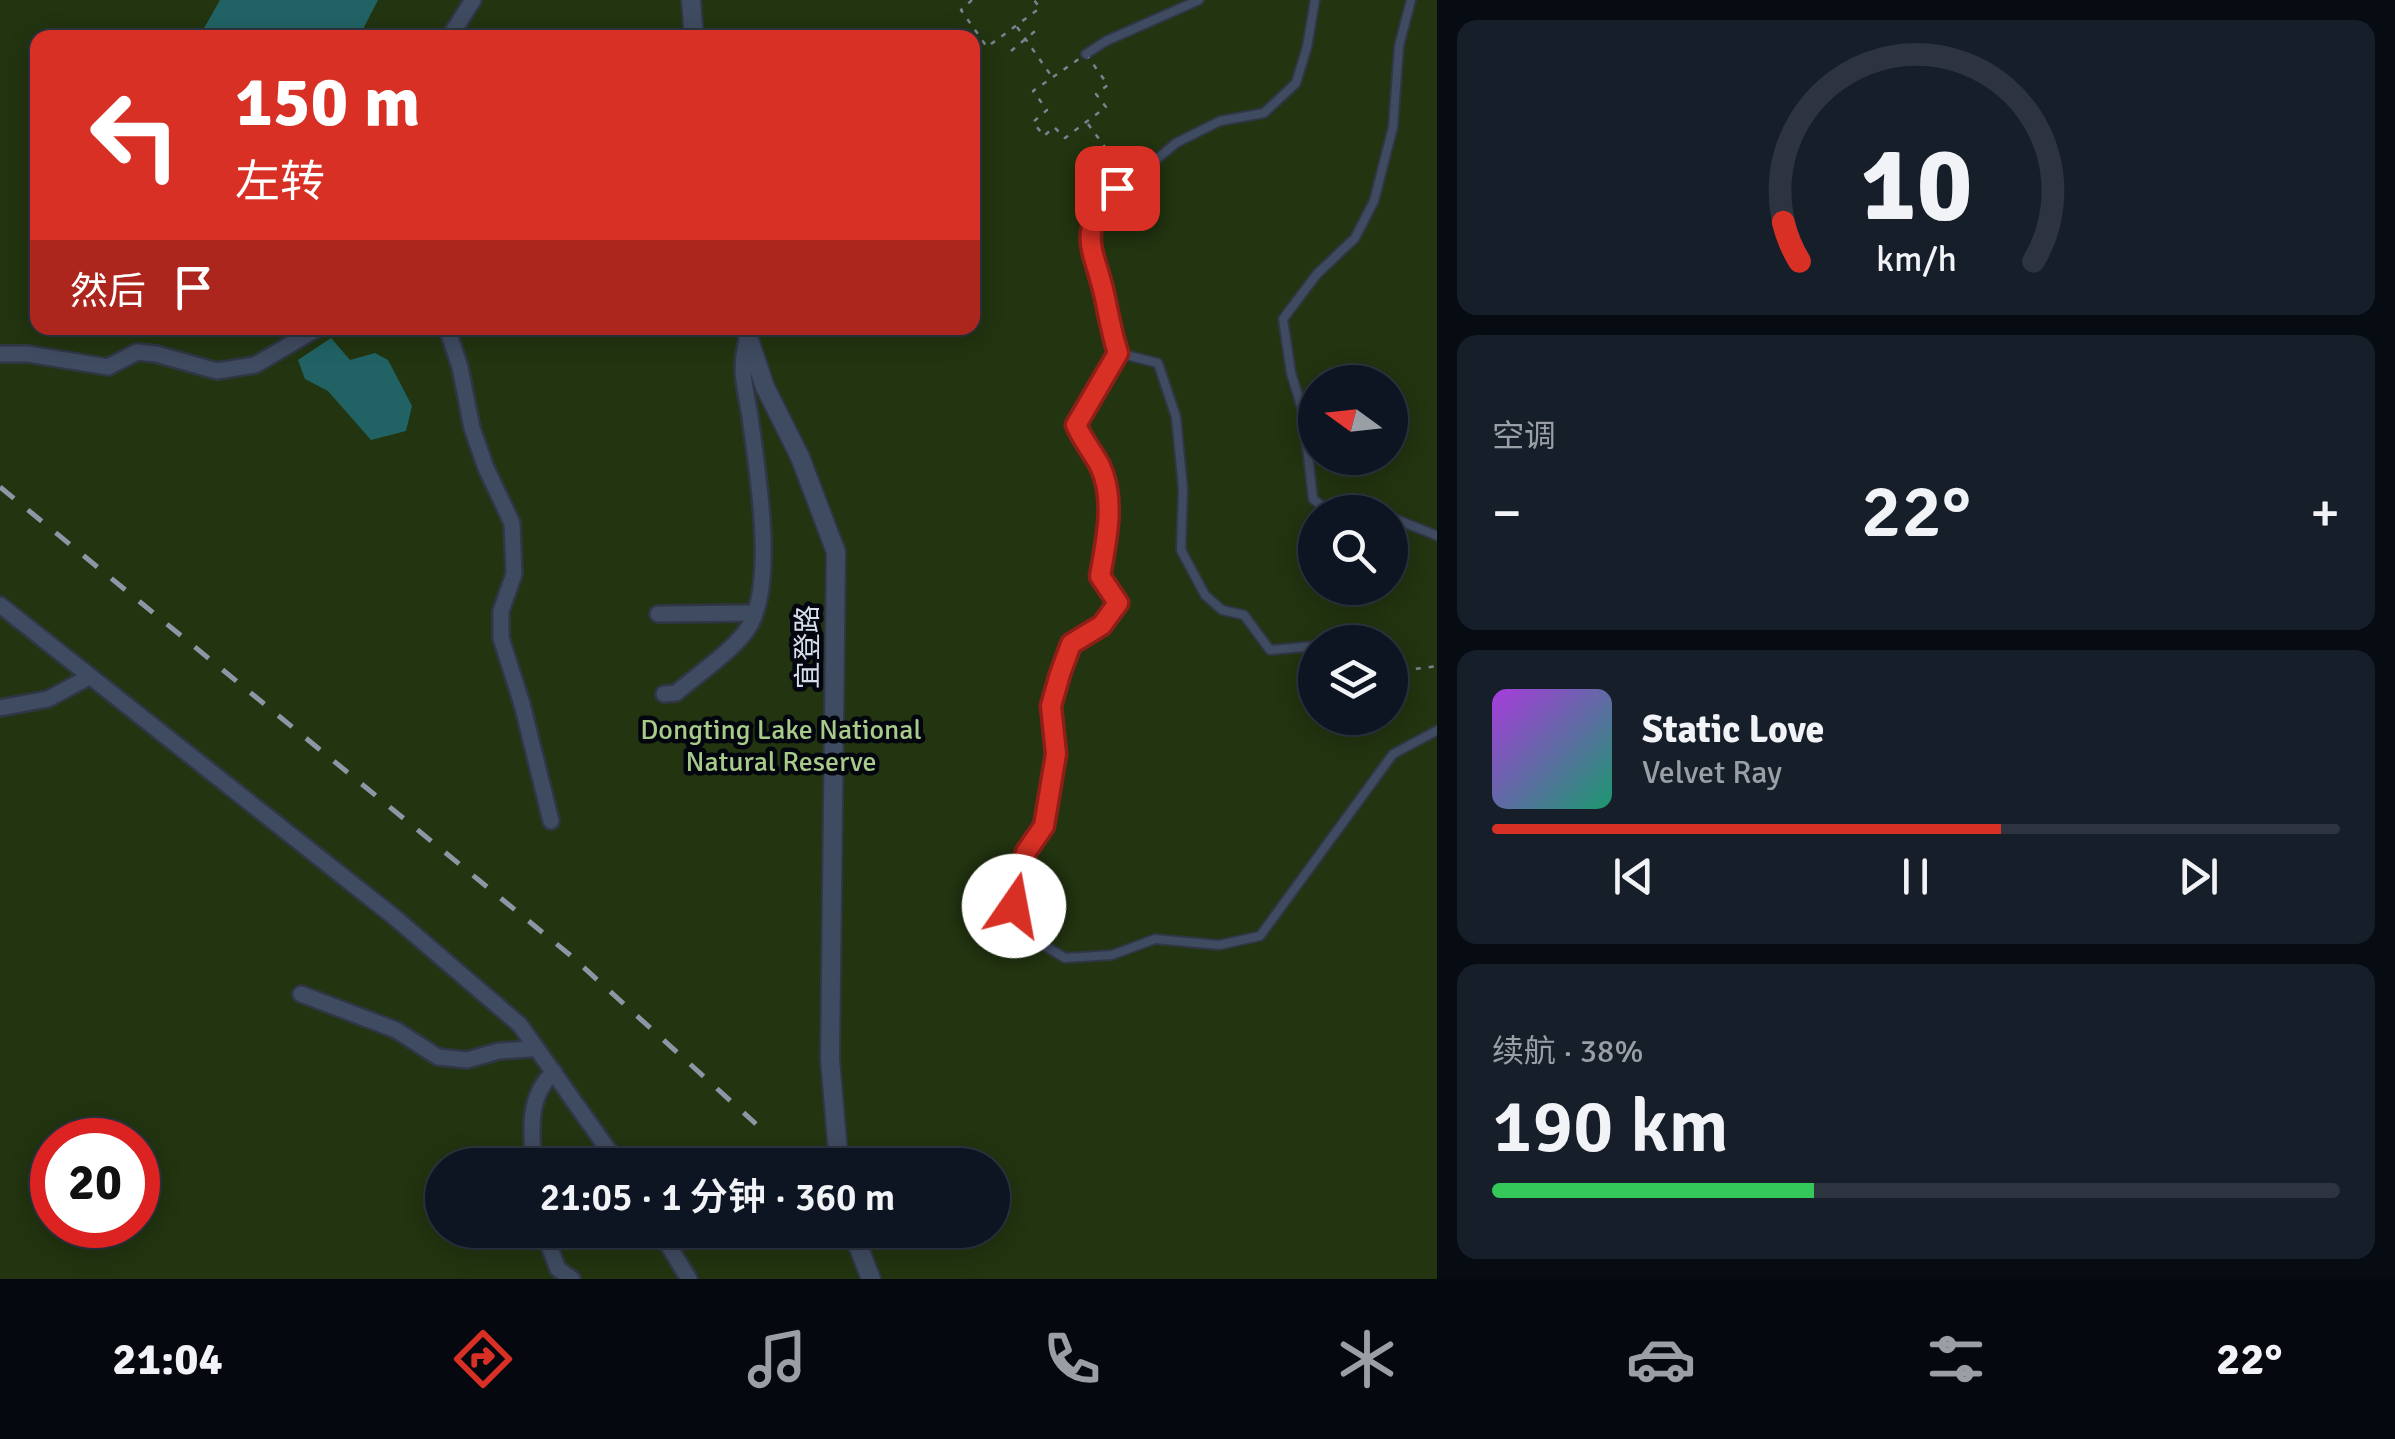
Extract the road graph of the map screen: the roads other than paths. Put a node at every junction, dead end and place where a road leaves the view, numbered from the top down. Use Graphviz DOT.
graph roads {
  1 [pos="473,0"];
  2 [pos="691,0"];
  3 [pos="1199,0"];
  4 [pos="1315,0"];
  5 [pos="1411,0"];
  6 [pos="453,30"];
  7 [pos="693,30"];
  8 [pos="1086,54"];
  9 [pos="306,335"];
  10 [pos="449,335"];
  11 [pos="746,335"];
  12 [pos="746,335"];
  13 [pos="1118,353"];
  14 [pos="0,354"];
  15 [pos="1313,495"];
  16 [pos="1408,524"];
  17 [pos="1437,536"];
  18 [pos="0,605"];
  19 [pos="754,613"];
  20 [pos="658,614"];
  21 [pos="1298,648"];
  22 [pos="89,677"];
  23 [pos="664,694"];
  24 [pos="0,708"];
  25 [pos="1437,731"];
  26 [pos="550,821"];
  27 [pos="301,994"];
  28 [pos="530,1049"];
  29 [pos="554,1072"];
  30 [pos="533,1148"];
  31 [pos="607,1148"];
  32 [pos="838,1148"];
  33 [pos="550,1248"];
  34 [pos="670,1248"];
  35 [pos="859,1248"];
  36 [pos="572,1279"];
  37 [pos="688,1279"];
  38 [pos="871,1279"];
  1 -- 6 [label="street"];
  2 -- 7 [label="street"];
  3 -- 8 [label="lane"];
  4 -- 13 [label="lane"];
  5 -- 15 [label="lane"];
  9 -- 14 [label="street"];
  10 -- 26 [label="street"];
  11 -- 19 [label="street"];
  12 -- 32 [label="street, 宜登路"];
  13 -- 21 [label="lane"];
  13 -- 25 [label="lane"];
  16 -- 17 [label="lane"];
  18 -- 22 [label="street"];
  19 -- 20 [label="street"];
  19 -- 23 [label="street"];
  22 -- 24 [label="street"];
  22 -- 29 [label="street"];
  27 -- 28 [label="street"];
  29 -- 30 [label="street"];
  29 -- 31 [label="street"];
  33 -- 36 [label="street"];
  34 -- 37 [label="street"];
  35 -- 38 [label="street"];
}
